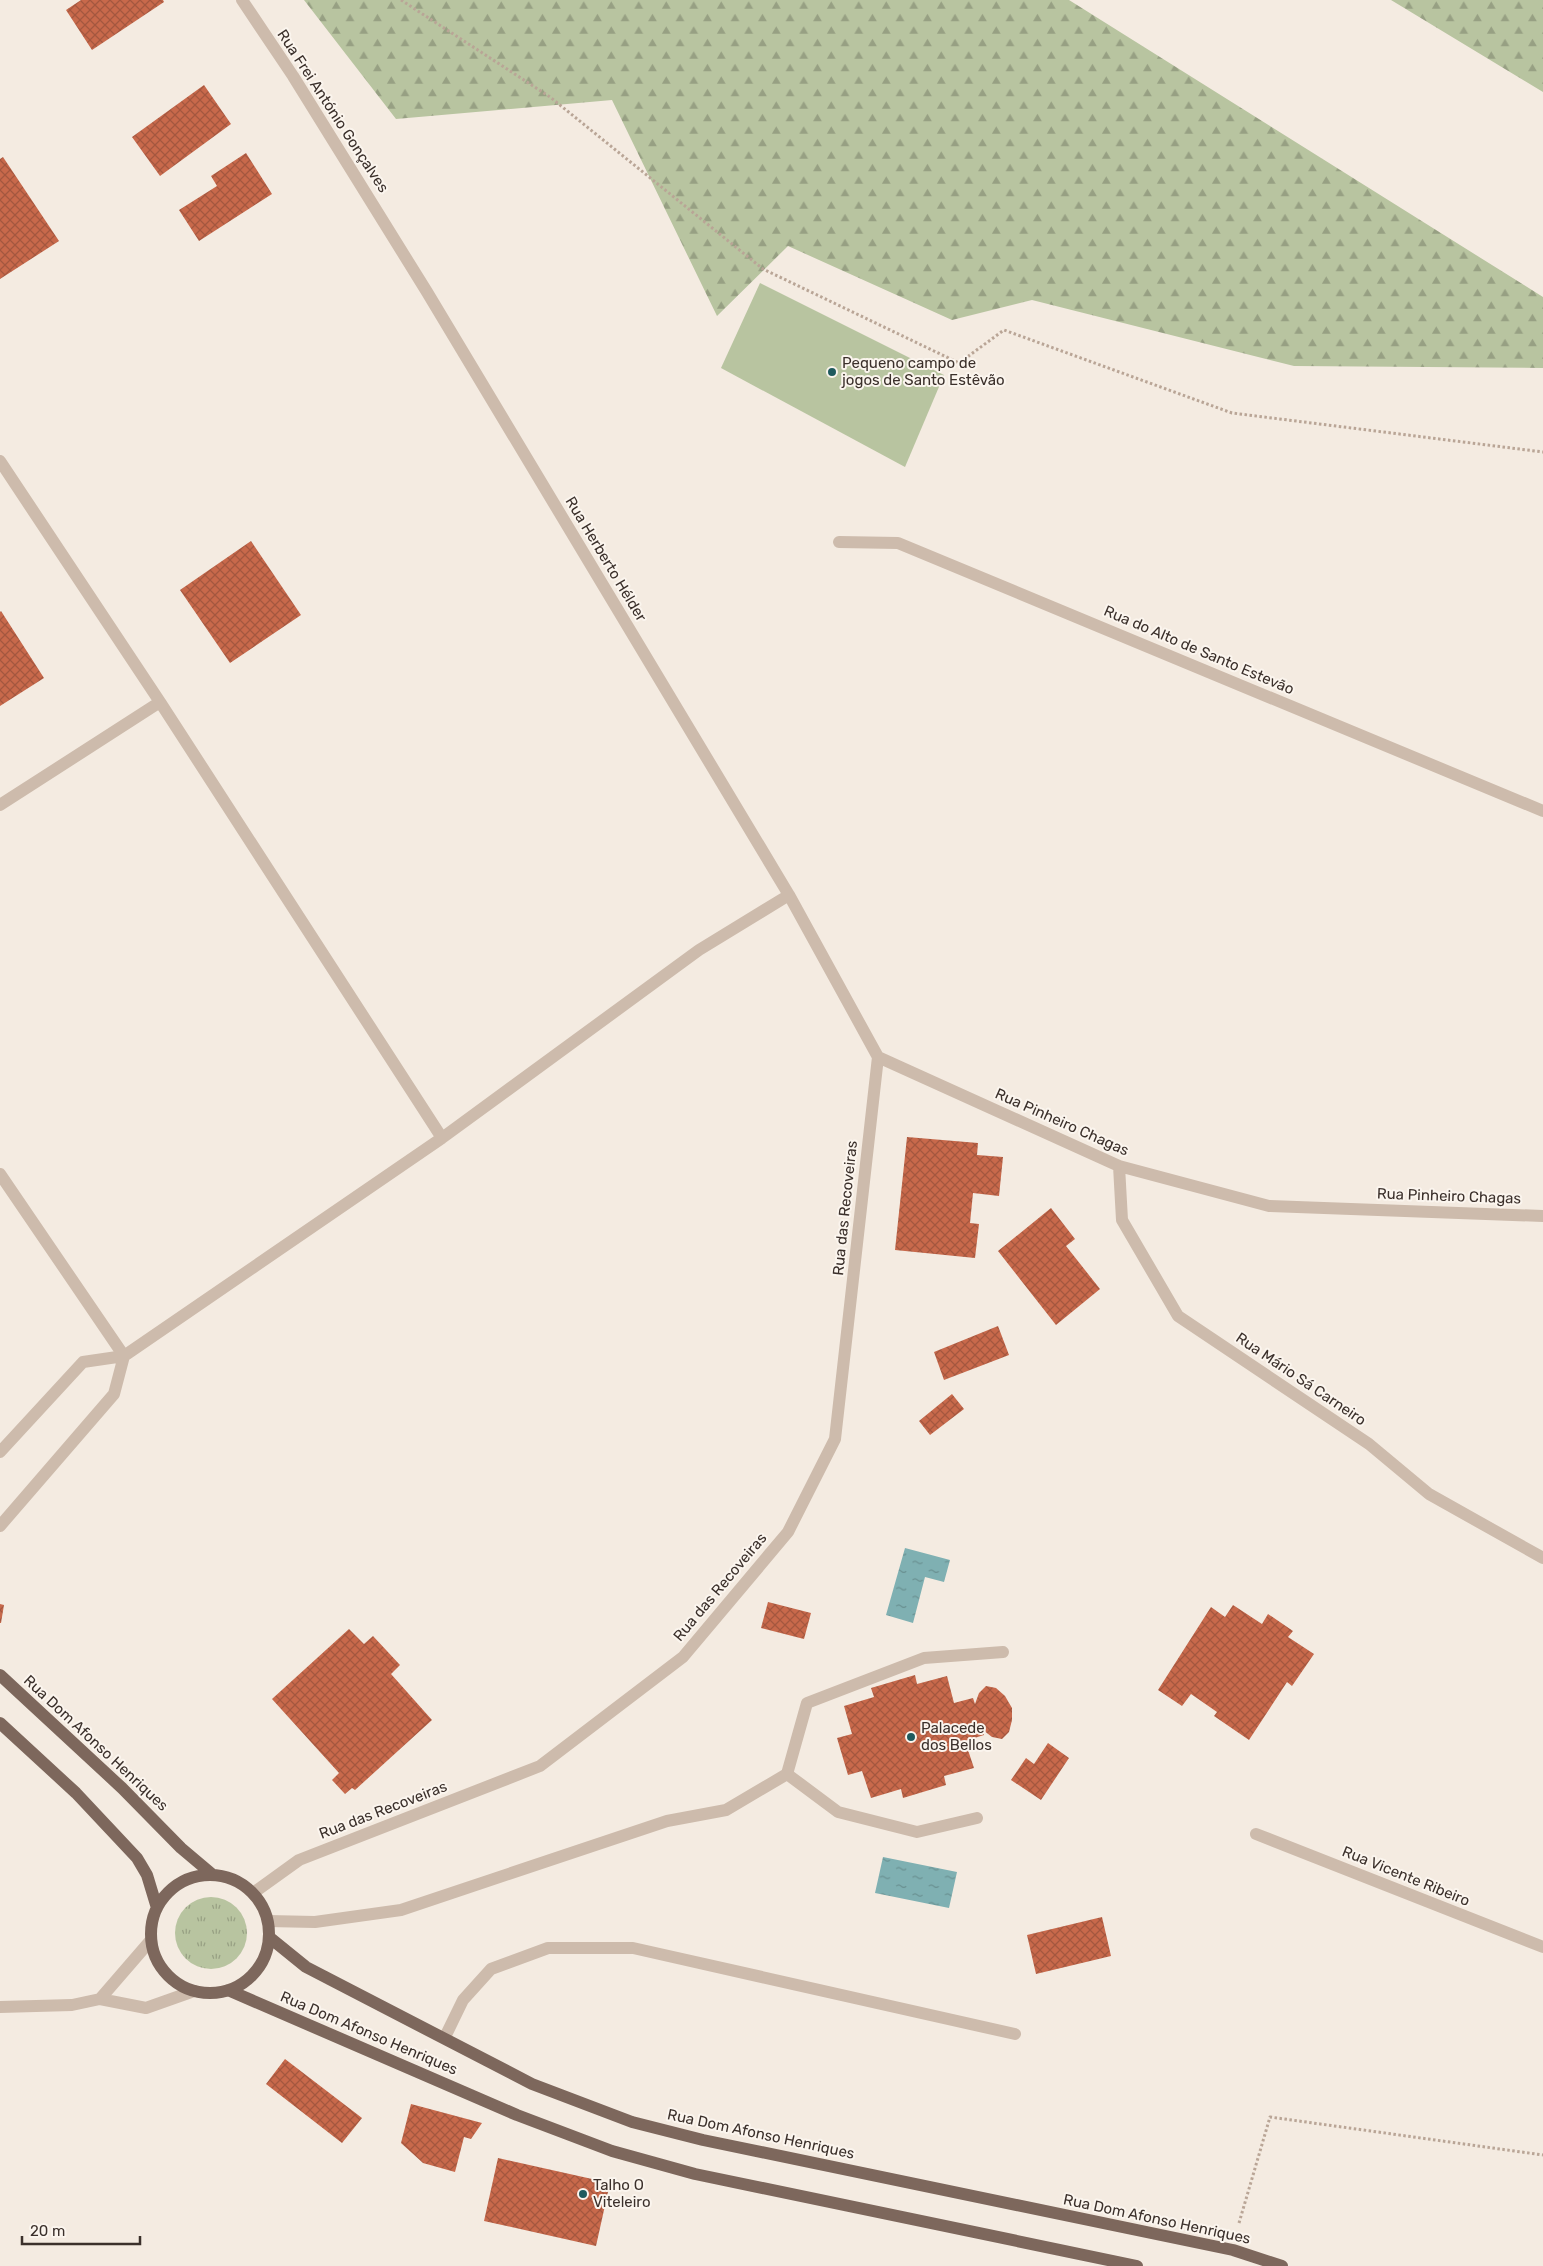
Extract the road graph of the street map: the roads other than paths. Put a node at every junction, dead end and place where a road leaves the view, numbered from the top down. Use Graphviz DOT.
graph roads {
  1 [pos="242,0"];
  2 [pos="396,240"];
  3 [pos="0,461"];
  4 [pos="839,542"];
  5 [pos="160,702"];
  6 [pos="0,805"];
  7 [pos="1543,811"];
  8 [pos="789,895"];
  9 [pos="878,1057"];
  10 [pos="442,1138"];
  11 [pos="1119,1166"];
  12 [pos="0,1174"];
  13 [pos="1543,1216"];
  14 [pos="124,1356"];
  15 [pos="0,1452"];
  16 [pos="0,1526"];
  17 [pos="1543,1558"];
  18 [pos="1003,1652"];
  19 [pos="0,1675"];
  20 [pos="0,1723"];
  21 [pos="787,1774"];
  22 [pos="977,1818"];
  23 [pos="1256,1834"];
  24 [pos="213,1875"];
  25 [pos="253,1892"];
  26 [pos="157,1908"];
  27 [pos="268,1921"];
  28 [pos="269,1937"];
  29 [pos="151,1940"];
  30 [pos="1543,1948"];
  31 [pos="228,1990"];
  32 [pos="194,1991"];
  33 [pos="100,1999"];
  34 [pos="0,2007"];
  35 [pos="1014,2034"];
  36 [pos="445,2037"];
  37 [pos="1137,2266"];
  38 [pos="1282,2266"];
  1 -- 2 [label="street, Rua Frei António Gonçalves"];
  2 -- 8 [label="street, Rua Herberto Hélder"];
  3 -- 5 [label="street"];
  4 -- 7 [label="street, Rua do Alto de Santo Estevão"];
  5 -- 6 [label="street"];
  5 -- 10 [label="street"];
  8 -- 9 [label="street"];
  8 -- 10 [label="street"];
  9 -- 11 [label="street, Rua Pinheiro Chagas"];
  9 -- 25 [label="street, Rua das Recoveiras"];
  10 -- 14 [label="street"];
  11 -- 13 [label="street, Rua Pinheiro Chagas"];
  11 -- 17 [label="street, Rua Mário Sá Carneiro"];
  12 -- 14 [label="street"];
  14 -- 15 [label="street"];
  14 -- 16 [label="street"];
  18 -- 21 [label="street"];
  19 -- 24 [label="main road, Rua Dom Afonso Henriques"];
  20 -- 26 [label="main road, Rua Dom Afonso Henriques"];
  21 -- 22 [label="street"];
  21 -- 27 [label="street"];
  23 -- 30 [label="street, Rua Vicente Ribeiro"];
  24 -- 25 [label="main road, Rua Dom Afonso Henriques"];
  24 -- 26 [label="main road, Rua Dom Afonso Henriques"];
  25 -- 27 [label="main road, Rua Dom Afonso Henriques"];
  26 -- 29 [label="main road, Rua Dom Afonso Henriques"];
  27 -- 28 [label="main road, Rua Dom Afonso Henriques"];
  28 -- 31 [label="main road, Rua Dom Afonso Henriques"];
  28 -- 36 [label="main road, Rua Dom Afonso Henriques"];
  29 -- 32 [label="main road, Rua Dom Afonso Henriques"];
  29 -- 33 [label="street"];
  31 -- 32 [label="main road, Rua Dom Afonso Henriques"];
  31 -- 37 [label="main road, Rua Dom Afonso Henriques"];
  32 -- 33 [label="street"];
  33 -- 34 [label="street"];
  35 -- 36 [label="street"];
  36 -- 38 [label="main road, Rua Dom Afonso Henriques"];
}
